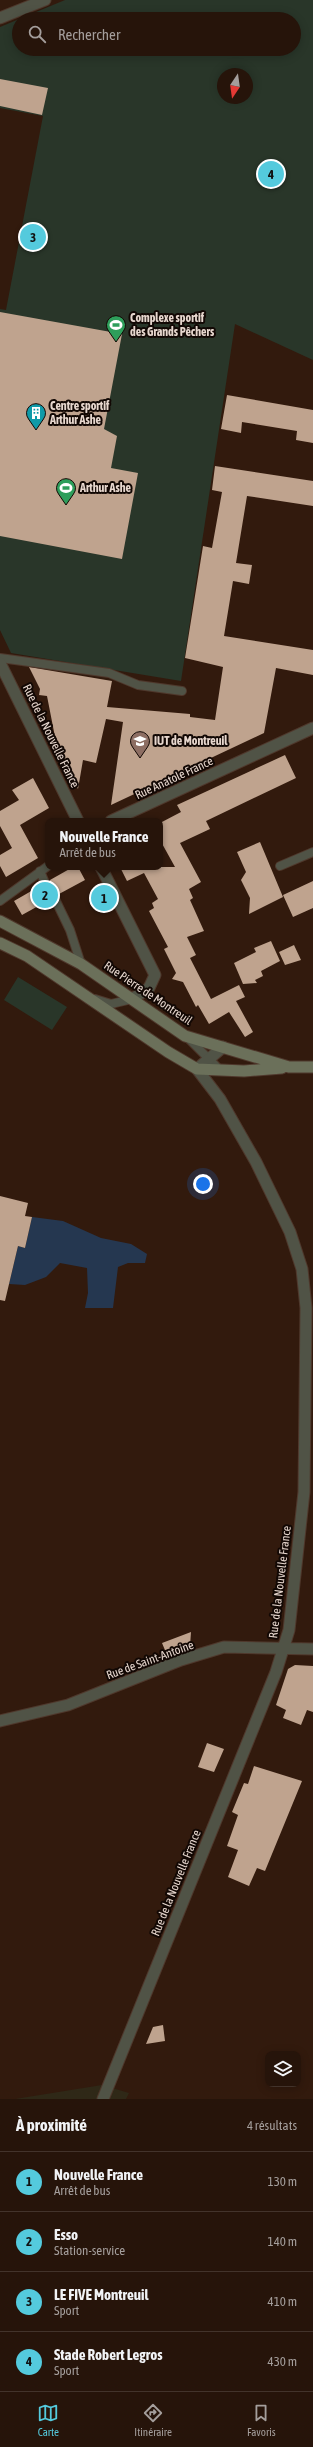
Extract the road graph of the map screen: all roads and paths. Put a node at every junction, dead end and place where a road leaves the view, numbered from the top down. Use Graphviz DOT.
graph roads {
  1 [pos="45,0"];
  2 [pos="15,12"];
  3 [pos="12,13"];
  4 [pos="0,18"];
  5 [pos="0,658"];
  6 [pos="0,663"];
  7 [pos="182,691"];
  8 [pos="313,728"];
  9 [pos="77,818"];
  10 [pos="118,818"];
  11 [pos="313,852"];
  12 [pos="280,866"];
  13 [pos="45,868"];
  14 [pos="102,870"];
  15 [pos="40,872"];
  16 [pos="46,883"];
  17 [pos="54,897"];
  18 [pos="0,900"];
  19 [pos="0,921"];
  20 [pos="0,943"];
  21 [pos="81,964"];
  22 [pos="86,996"];
  23 [pos="132,999"];
  24 [pos="185,1036"];
  25 [pos="224,1047"];
  26 [pos="209,1059"];
  27 [pos="289,1067"];
  28 [pos="313,1067"];
  29 [pos="197,1069"];
  30 [pos="222,1071"];
  31 [pos="285,1647"];
  32 [pos="313,1649"];
  33 [pos="0,1721"];
  34 [pos="102,2099"];
  1 -- 2 [label="street"];
  3 -- 4 [label="street"];
  5 -- 7 [label="lane"];
  6 -- 9 [label="street, Rue de la Nouvelle France"];
  8 -- 10 [label="street, Rue Anatole France"];
  11 -- 12 [label="lane"];
  13 -- 15 [label="lane"];
  14 -- 23 [label="street"];
  15 -- 16 [label="lane"];
  15 -- 18 [label="lane"];
  17 -- 21 [label="lane"];
  19 -- 21 [label="main road, Rue Pierre de Montreuil"];
  20 -- 22 [label="main road"];
  21 -- 23 [label="main road, Rue Pierre de Montreuil"];
  22 -- 23 [label="lane"];
  22 -- 29 [label="main road"];
  23 -- 24 [label="main road, Rue Pierre de Montreuil"];
  24 -- 25 [label="main road, Rue Pierre de Montreuil"];
  24 -- 26 [label="lane"];
  25 -- 26 [label="street"];
  25 -- 27 [label="main road, Rue Pierre de Montreuil"];
  26 -- 29 [label="street"];
  26 -- 30 [label="lane"];
  27 -- 28 [label="main road, Rue Pierre de Montreuil"];
  27 -- 30 [label="main road"];
  29 -- 30 [label="main road"];
  29 -- 31 [label="street, Rue de la Nouvelle France"];
  31 -- 32 [label="street, Rue de Saint-Antoine"];
  31 -- 33 [label="street, Rue de Saint-Antoine"];
  31 -- 34 [label="street, Rue de la Nouvelle France"];
}
